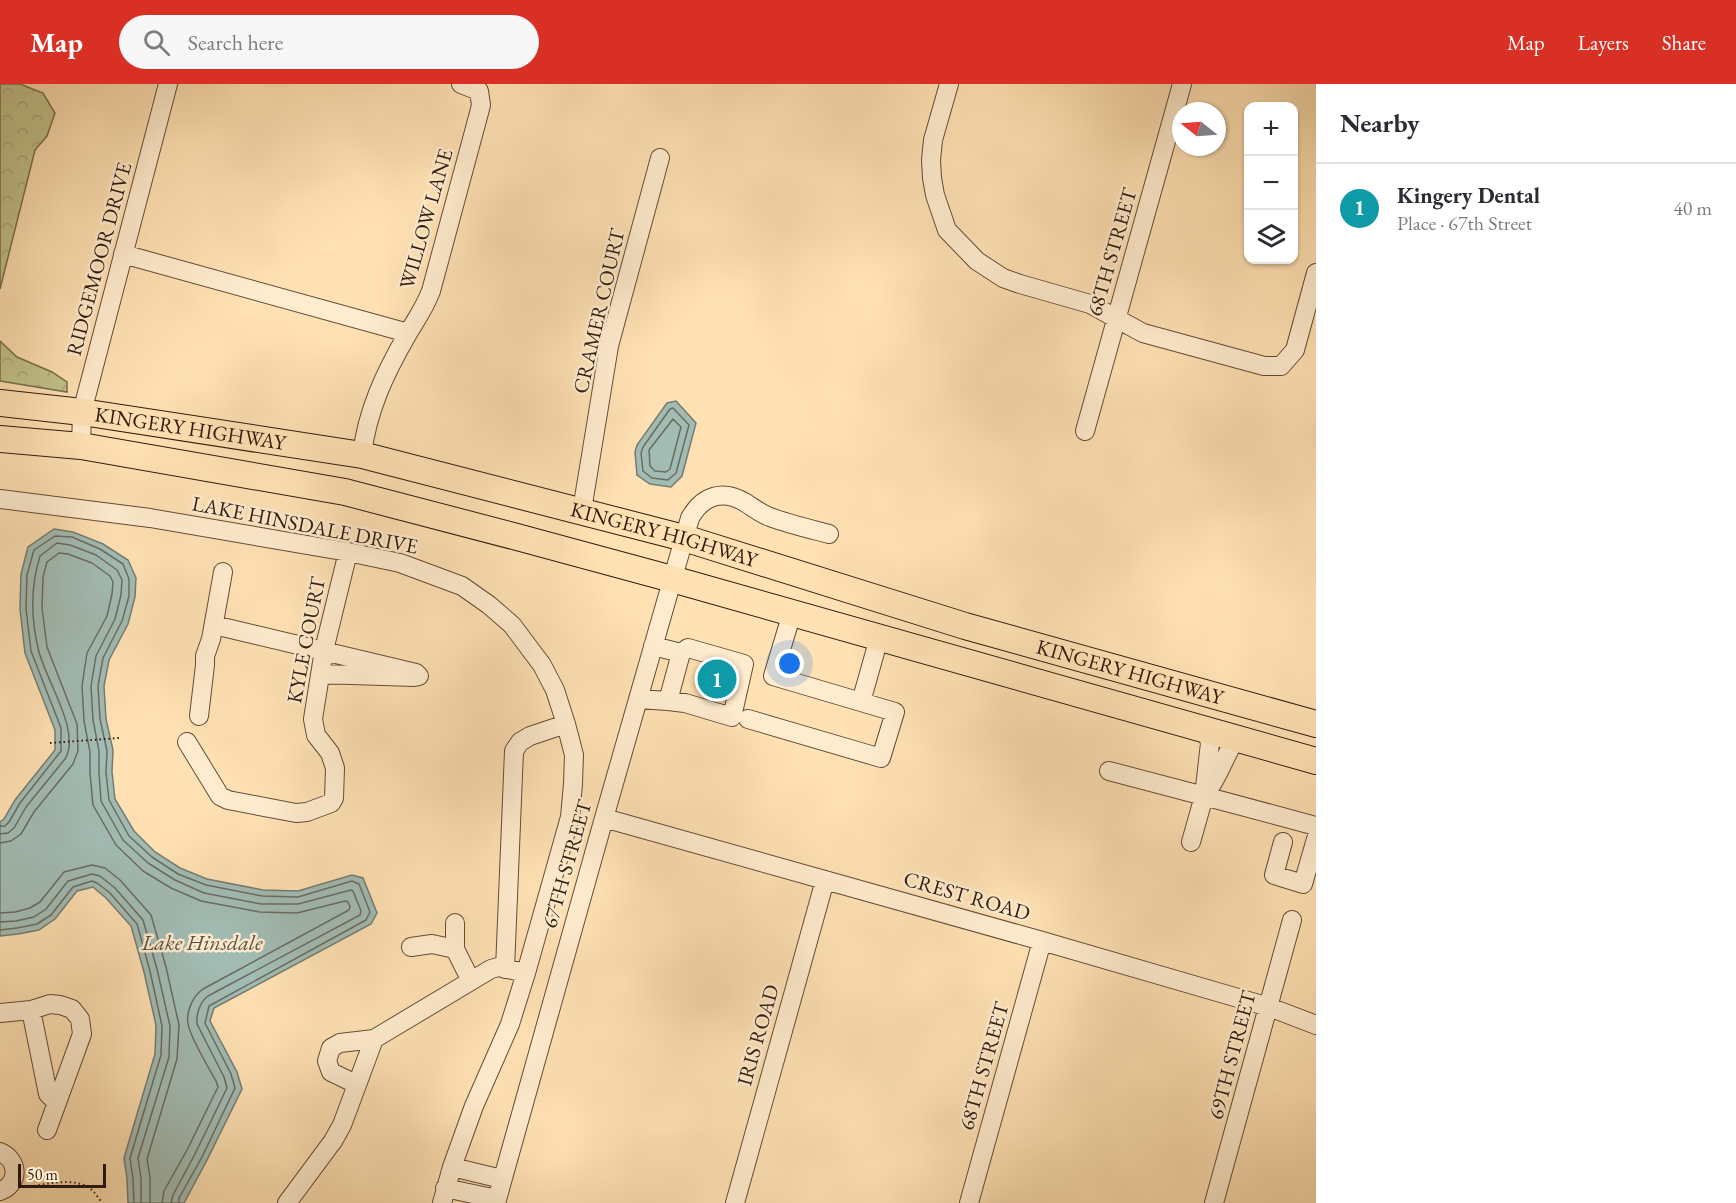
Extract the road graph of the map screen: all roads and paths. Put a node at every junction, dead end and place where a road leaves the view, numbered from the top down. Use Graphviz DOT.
graph roads {
  1 [pos="168,84"];
  2 [pos="461,84"];
  3 [pos="949,84"];
  4 [pos="1182,84"];
  5 [pos="660,158"];
  6 [pos="123,254"];
  7 [pos="1316,273"];
  8 [pos="1117,319"];
  9 [pos="408,333"];
  10 [pos="0,403"];
  11 [pos="82,412"];
  12 [pos="1085,431"];
  13 [pos="0,440"];
  14 [pos="81,446"];
  15 [pos="362,455"];
  16 [pos="0,499"];
  17 [pos="582,510"];
  18 [pos="829,534"];
  19 [pos="684,538"];
  20 [pos="348,552"];
  21 [pos="223,572"];
  22 [pos="672,579"];
  23 [pos="792,613"];
  24 [pos="212,632"];
  25 [pos="879,638"];
  26 [pos="653,646"];
  27 [pos="324,650"];
  28 [pos="681,653"];
  29 [pos="320,674"];
  30 [pos="638,699"];
  31 [pos="668,701"];
  32 [pos="861,702"];
  33 [pos="199,716"];
  34 [pos="748,719"];
  35 [pos="566,724"];
  36 [pos="1316,724"];
  37 [pos="1206,730"];
  38 [pos="119,738"];
  39 [pos="1236,738"];
  40 [pos="187,742"];
  41 [pos="50,743"];
  42 [pos="1316,761"];
  43 [pos="1109,771"];
  44 [pos="1204,796"];
  45 [pos="604,818"];
  46 [pos="1316,826"];
  47 [pos="1316,839"];
  48 [pos="1191,842"];
  49 [pos="1283,842"];
  50 [pos="825,880"];
  51 [pos="1308,881"];
  52 [pos="1292,920"];
  53 [pos="456,923"];
  54 [pos="1042,941"];
  55 [pos="411,947"];
  56 [pos="455,949"];
  57 [pos="505,969"];
  58 [pos="526,973"];
  59 [pos="471,981"];
  60 [pos="1269,1007"];
  61 [pos="31,1010"];
  62 [pos="0,1013"];
  63 [pos="1316,1025"];
  64 [pos="374,1039"];
  65 [pos="356,1084"];
  66 [pos="57,1103"];
  67 [pos="48,1130"];
  68 [pos="0,1152"];
  69 [pos="452,1167"];
  70 [pos="502,1179"];
  71 [pos="5,1188"];
  72 [pos="443,1195"];
  73 [pos="496,1201"];
  74 [pos="102,1203"];
  75 [pos="287,1203"];
  76 [pos="735,1203"];
  77 [pos="969,1203"];
  78 [pos="1214,1203"];
  1 -- 6 [label="street, RIDGEMOOR DRIVE"];
  2 -- 9 [label="street, WILLOW LANE"];
  3 -- 8 [label="street"];
  4 -- 8 [label="street, 68TH STREET"];
  5 -- 17 [label="street, CRAMER COURT"];
  6 -- 9 [label="street"];
  6 -- 11 [label="street, RIDGEMOOR DRIVE"];
  7 -- 8 [label="street"];
  8 -- 12 [label="street, 68TH STREET"];
  9 -- 15 [label="street, WILLOW LANE"];
  10 -- 11 [label="highway, KINGERY HIGHWAY"];
  11 -- 14 [label="street, RIDGEMOOR DRIVE"];
  11 -- 15 [label="highway, KINGERY HIGHWAY"];
  13 -- 14 [label="highway, KINGERY HIGHWAY"];
  14 -- 22 [label="highway, KINGERY HIGHWAY"];
  15 -- 17 [label="highway, KINGERY HIGHWAY"];
  16 -- 20 [label="street, LAKE HINSDALE DRIVE"];
  17 -- 19 [label="highway, KINGERY HIGHWAY"];
  18 -- 19 [label="street, 67TH STREET"];
  19 -- 22 [label="street, 67TH STREET"];
  19 -- 36 [label="highway, KINGERY HIGHWAY"];
  20 -- 27 [label="street, KYLE COURT"];
  20 -- 35 [label="street, LAKE HINSDALE DRIVE"];
  21 -- 24 [label="street"];
  22 -- 23 [label="highway, KINGERY HIGHWAY"];
  22 -- 26 [label="street, 67TH STREET"];
  23 -- 25 [label="highway, KINGERY HIGHWAY"];
  23 -- 32 [label="street"];
  24 -- 27 [label="street"];
  24 -- 33 [label="street"];
  25 -- 32 [label="street"];
  25 -- 37 [label="highway, KINGERY HIGHWAY"];
  26 -- 28 [label="street"];
  26 -- 30 [label="street, 67TH STREET"];
  27 -- 29 [label="street, KYLE COURT"];
  27 -- 29 [label="street"];
  28 -- 31 [label="street"];
  28 -- 31 [label="street"];
  29 -- 40 [label="street, KYLE COURT"];
  30 -- 31 [label="street"];
  30 -- 45 [label="street, 67TH STREET"];
  32 -- 34 [label="street"];
  35 -- 57 [label="street"];
  35 -- 58 [label="street, LAKE HINSDALE DRIVE"];
  37 -- 39 [label="highway, KINGERY HIGHWAY"];
  37 -- 44 [label="street"];
  38 -- 41 [label="path"];
  39 -- 42 [label="highway, KINGERY HIGHWAY"];
  39 -- 44 [label="street"];
  43 -- 44 [label="street"];
  44 -- 46 [label="street"];
  44 -- 48 [label="street"];
  45 -- 50 [label="street, CREST ROAD"];
  45 -- 70 [label="street, 67TH STREET"];
  47 -- 51 [label="street"];
  49 -- 51 [label="street"];
  50 -- 54 [label="street, CREST ROAD"];
  50 -- 76 [label="street, IRIS ROAD"];
  52 -- 60 [label="street, 69TH STREET"];
  53 -- 56 [label="street"];
  54 -- 60 [label="street, CREST ROAD"];
  54 -- 77 [label="street, 68TH STREET"];
  55 -- 56 [label="street"];
  56 -- 59 [label="street"];
  57 -- 58 [label="street"];
  57 -- 59 [label="street"];
  58 -- 69 [label="street, LAKE HINSDALE DRIVE"];
  59 -- 64 [label="street"];
  60 -- 63 [label="street, CREST ROAD"];
  60 -- 78 [label="street, 69TH STREET"];
  61 -- 62 [label="street"];
  61 -- 66 [label="street"];
  61 -- 66 [label="street"];
  64 -- 65 [label="street"];
  64 -- 65 [label="street"];
  65 -- 75 [label="street"];
  66 -- 67 [label="street"];
  68 -- 71 [label="street"];
  69 -- 70 [label="street"];
  69 -- 72 [label="street, LAKE HINSDALE DRIVE"];
  70 -- 73 [label="street, 67TH STREET"];
  71 -- 74 [label="path"];
  72 -- 73 [label="street, LAKE HINSDALE DRIVE"];
}
